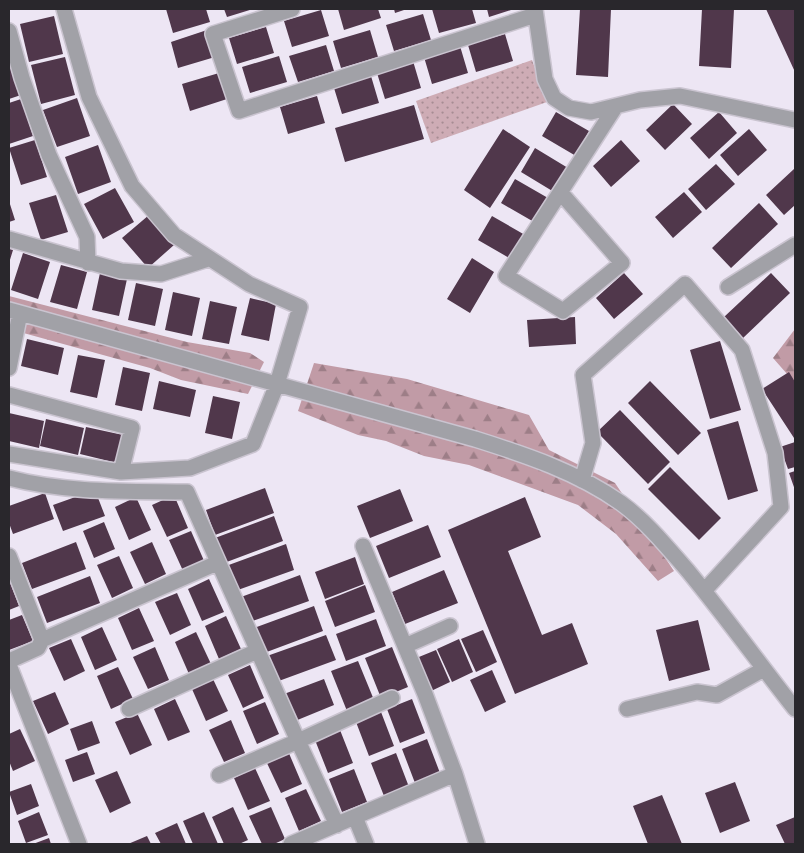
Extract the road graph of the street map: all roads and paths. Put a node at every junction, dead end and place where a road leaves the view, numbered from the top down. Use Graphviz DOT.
graph roads {
  1 [pos="64,9"];
  2 [pos="292,9"];
  3 [pos="535,12"];
  4 [pos="9,31"];
  5 [pos="616,106"];
  6 [pos="795,120"];
  7 [pos="561,193"];
  8 [pos="9,239"];
  9 [pos="795,245"];
  10 [pos="208,259"];
  11 [pos="88,263"];
  12 [pos="728,287"];
  13 [pos="14,311"];
  14 [pos="9,368"];
  15 [pos="277,384"];
  16 [pos="9,395"];
  17 [pos="9,454"];
  18 [pos="121,472"];
  19 [pos="9,478"];
  20 [pos="582,480"];
  21 [pos="363,546"];
  22 [pos="9,556"];
  23 [pos="217,563"];
  24 [pos="704,591"];
  25 [pos="450,626"];
  26 [pos="42,640"];
  27 [pos="405,646"];
  28 [pos="257,651"];
  29 [pos="9,663"];
  30 [pos="764,670"];
  31 [pos="392,698"];
  32 [pos="129,709"];
  33 [pos="628,709"];
  34 [pos="795,709"];
  35 [pos="298,741"];
  36 [pos="455,774"];
  37 [pos="219,775"];
  38 [pos="355,817"];
  39 [pos="337,825"];
  40 [pos="79,844"];
  41 [pos="291,844"];
  42 [pos="366,844"];
  43 [pos="477,844"];
  1 -- 10 [label="street"];
  2 -- 3 [label="street"];
  3 -- 5 [label="street"];
  4 -- 11 [label="street"];
  5 -- 6 [label="street"];
  5 -- 7 [label="street"];
  7 -- 7 [label="street"];
  8 -- 11 [label="street"];
  9 -- 12 [label="street"];
  10 -- 11 [label="street"];
  10 -- 15 [label="street"];
  13 -- 14 [label="street"];
  13 -- 15 [label="street"];
  15 -- 18 [label="street"];
  15 -- 20 [label="street"];
  16 -- 18 [label="street"];
  17 -- 18 [label="street"];
  19 -- 23 [label="street"];
  20 -- 24 [label="street"];
  20 -- 24 [label="street"];
  21 -- 27 [label="street"];
  22 -- 26 [label="street"];
  23 -- 26 [label="street"];
  23 -- 28 [label="street"];
  24 -- 30 [label="street"];
  25 -- 27 [label="street"];
  26 -- 29 [label="street"];
  27 -- 36 [label="street"];
  28 -- 32 [label="street"];
  28 -- 35 [label="street"];
  29 -- 40 [label="street"];
  30 -- 33 [label="street"];
  30 -- 34 [label="street"];
  31 -- 35 [label="street"];
  35 -- 37 [label="street"];
  35 -- 39 [label="street"];
  36 -- 38 [label="street"];
  36 -- 43 [label="street"];
  38 -- 39 [label="street"];
  38 -- 42 [label="street"];
  39 -- 41 [label="street"];
}
